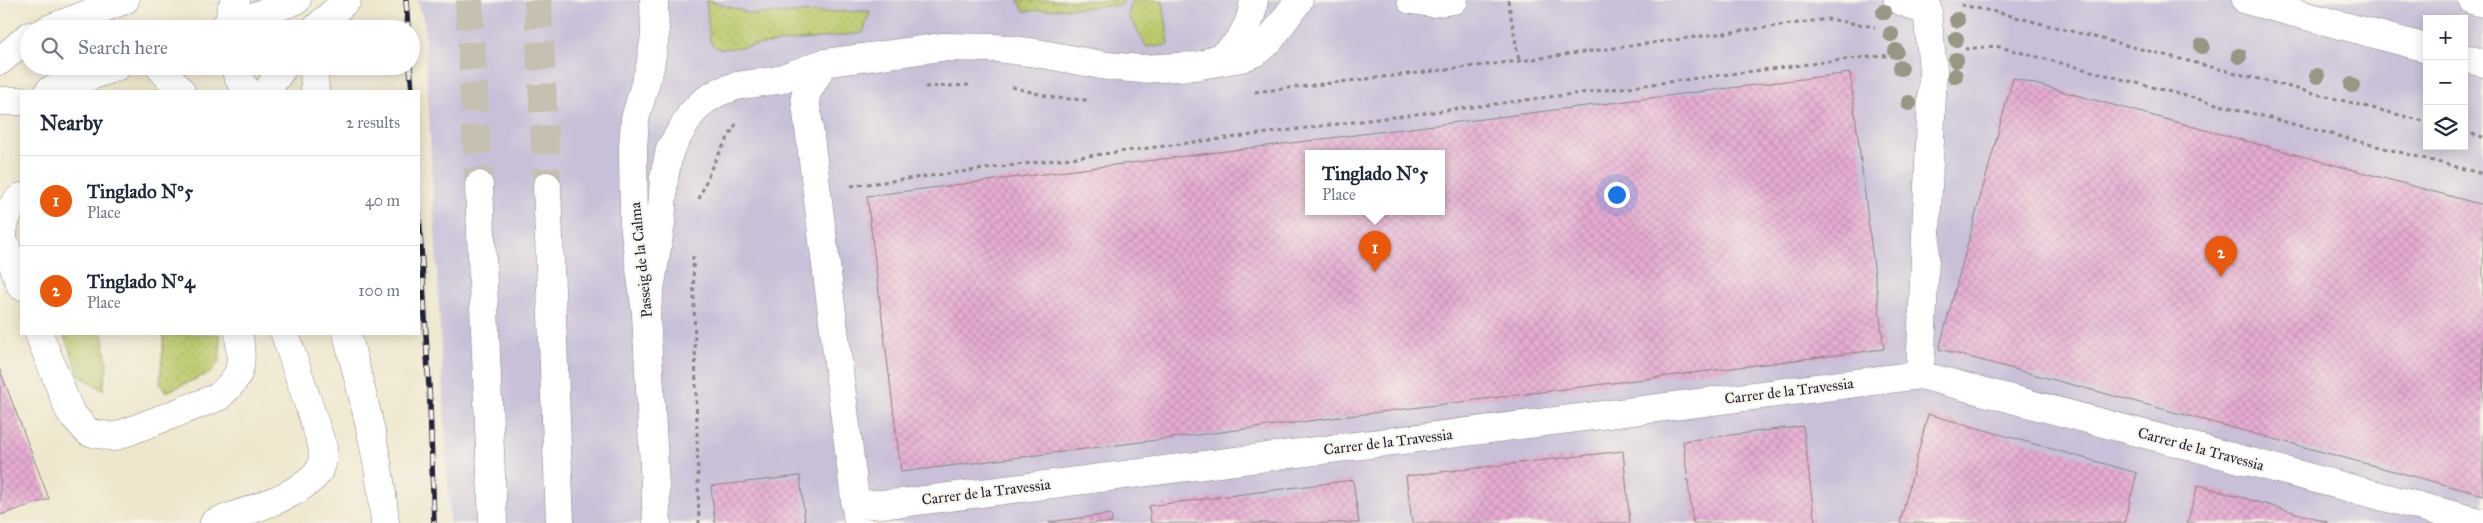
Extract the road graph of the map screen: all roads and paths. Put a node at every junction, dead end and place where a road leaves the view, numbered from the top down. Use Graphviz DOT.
graph roads {
  1 [pos="126,0"];
  2 [pos="236,0"];
  3 [pos="298,0"];
  4 [pos="654,0"];
  5 [pos="1254,0"];
  6 [pos="1299,0"];
  7 [pos="1410,0"];
  8 [pos="1454,0"];
  9 [pos="1508,0"];
  10 [pos="1898,0"];
  11 [pos="2246,0"];
  12 [pos="2472,0"];
  13 [pos="2483,3"];
  14 [pos="1927,6"];
  15 [pos="72,20"];
  16 [pos="228,20"];
  17 [pos="247,20"];
  18 [pos="20,44"];
  19 [pos="2423,47"];
  20 [pos="1932,52"];
  21 [pos="20,59"];
  22 [pos="2468,59"];
  23 [pos="1519,61"];
  24 [pos="0,62"];
  25 [pos="824,63"];
  26 [pos="2483,63"];
  27 [pos="1195,66"];
  28 [pos="93,75"];
  29 [pos="167,75"];
  30 [pos="237,75"];
  31 [pos="278,75"];
  32 [pos="314,75"];
  33 [pos="979,84"];
  34 [pos="1007,86"];
  35 [pos="923,87"];
  36 [pos="52,90"];
  37 [pos="179,90"];
  38 [pos="246,90"];
  39 [pos="268,90"];
  40 [pos="315,90"];
  41 [pos="1252,93"];
  42 [pos="1091,100"];
  43 [pos="0,101"];
  44 [pos="20,101"];
  45 [pos="738,119"];
  46 [pos="2423,121"];
  47 [pos="2468,133"];
  48 [pos="2483,136"];
  49 [pos="2483,174"];
  50 [pos="479,185"];
  51 [pos="547,186"];
  52 [pos="817,191"];
  53 [pos="20,198"];
  54 [pos="696,205"];
  55 [pos="2,235"];
  56 [pos="693,253"];
  57 [pos="20,283"];
  58 [pos="646,314"];
  59 [pos="39,335"];
  60 [pos="239,335"];
  61 [pos="285,335"];
  62 [pos="347,335"];
  63 [pos="1920,375"];
  64 [pos="857,514"];
  65 [pos="2483,522"];
  66 [pos="214,523"];
  67 [pos="385,523"];
  68 [pos="493,523"];
  69 [pos="560,523"];
  70 [pos="657,523"];
  71 [pos="699,523"];
  1 -- 15 [label="street"];
  2 -- 16 [label="street"];
  3 -- 17 [label="street"];
  4 -- 58 [label="street, Passeig de la Calma"];
  5 -- 27 [label="street"];
  6 -- 27 [label="street"];
  7 -- 8 [label="street"];
  9 -- 23 [label="path"];
  10 -- 14 [label="street"];
  11 -- 19 [label="street"];
  12 -- 13 [label="street"];
  14 -- 20 [label="street"];
  14 -- 23 [label="path"];
  14 -- 46 [label="path"];
  18 -- 24 [label="street"];
  20 -- 49 [label="path"];
  20 -- 52 [label="path"];
  20 -- 63 [label="street"];
  21 -- 24 [label="street"];
  22 -- 26 [label="street"];
  23 -- 41 [label="path"];
  25 -- 27 [label="street"];
  25 -- 52 [label="street"];
  25 -- 58 [label="street"];
  28 -- 36 [label="street"];
  29 -- 37 [label="street"];
  30 -- 38 [label="street"];
  31 -- 39 [label="street"];
  32 -- 40 [label="street"];
  33 -- 35 [label="path"];
  34 -- 42 [label="path"];
  43 -- 44 [label="street"];
  45 -- 54 [label="path"];
  47 -- 48 [label="path"];
  50 -- 68 [label="street"];
  51 -- 69 [label="street"];
  52 -- 64 [label="street"];
  53 -- 55 [label="street"];
  55 -- 57 [label="street"];
  56 -- 71 [label="path"];
  58 -- 70 [label="street, Passeig de la Calma"];
  59 -- 60 [label="street"];
  61 -- 66 [label="street"];
  62 -- 67 [label="street"];
  63 -- 64 [label="street, Carrer de la Travessia"];
  63 -- 65 [label="street, Carrer de la Travessia"];
}
